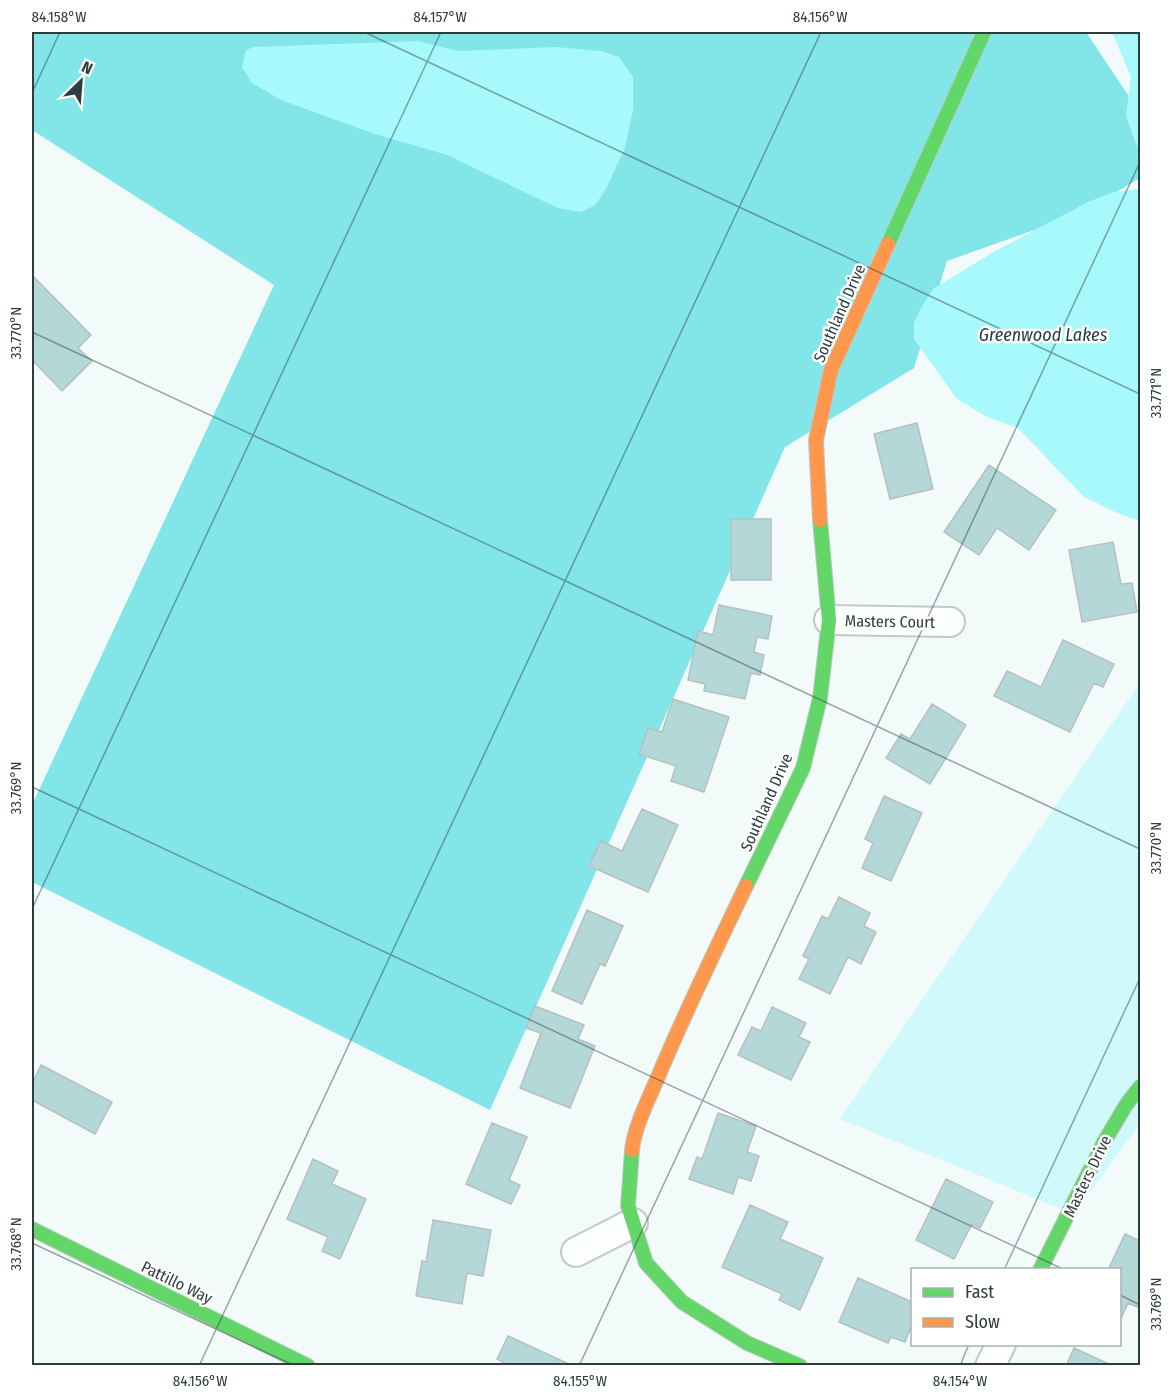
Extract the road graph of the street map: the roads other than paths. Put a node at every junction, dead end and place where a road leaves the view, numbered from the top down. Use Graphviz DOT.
graph roads {
  1 [pos="984,32"];
  2 [pos="829,620"];
  3 [pos="950,622"];
  4 [pos="1140,1087"];
  5 [pos="633,1223"];
  6 [pos="32,1229"];
  7 [pos="576,1252"];
  8 [pos="1041,1268"];
  9 [pos="1000,1346"];
  10 [pos="309,1365"];
  11 [pos="800,1365"];
  12 [pos="990,1365"];
  1 -- 2 [label="street, Southland Drive"];
  2 -- 3 [label="street, Masters Court"];
  2 -- 5 [label="street, Southland Drive"];
  4 -- 8 [label="street, Masters Drive"];
  5 -- 7 [label="street"];
  5 -- 11 [label="street, Southland Drive"];
  6 -- 10 [label="street, Pattillo Way"];
  9 -- 12 [label="street"];
}
